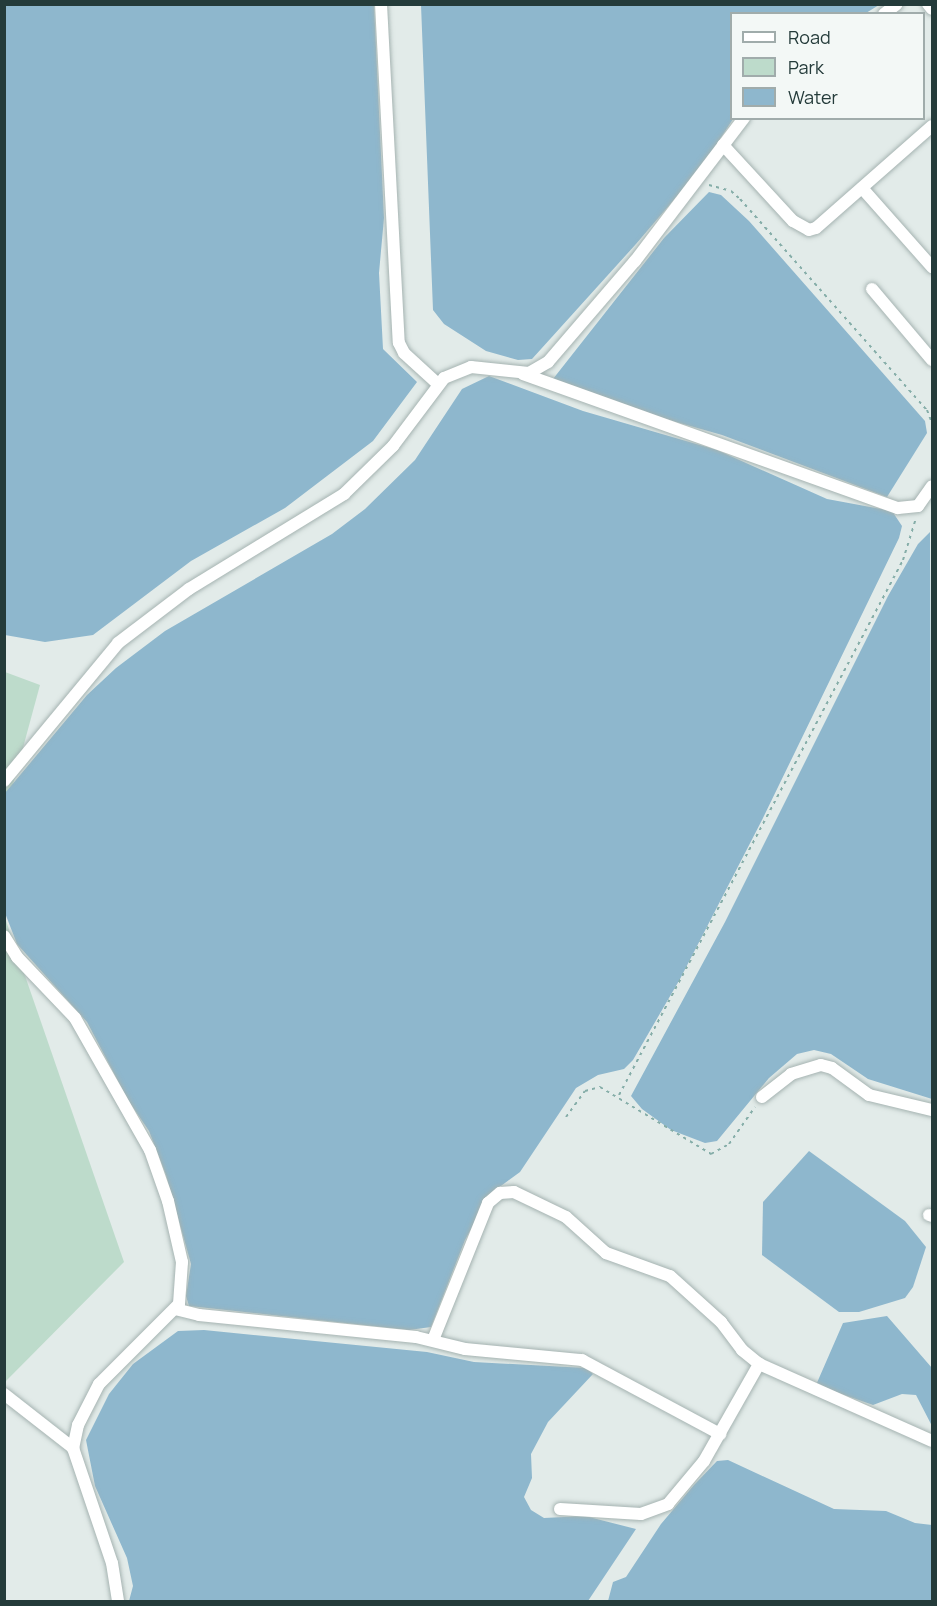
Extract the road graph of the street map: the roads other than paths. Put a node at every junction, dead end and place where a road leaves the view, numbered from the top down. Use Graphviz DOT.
graph roads {
  1 [pos="381,4"];
  2 [pos="928,4"];
  3 [pos="933,9"];
  4 [pos="742,120"];
  5 [pos="933,126"];
  6 [pos="723,145"];
  7 [pos="862,188"];
  8 [pos="933,267"];
  9 [pos="872,289"];
  10 [pos="933,360"];
  11 [pos="520,373"];
  12 [pos="438,384"];
  13 [pos="933,486"];
  14 [pos="4,781"];
  15 [pos="4,936"];
  16 [pos="762,1097"];
  17 [pos="933,1110"];
  18 [pos="175,1309"];
  19 [pos="433,1340"];
  20 [pos="759,1364"];
  21 [pos="4,1395"];
  22 [pos="720,1434"];
  23 [pos="933,1441"];
  24 [pos="73,1448"];
  25 [pos="560,1509"];
  26 [pos="116,1600"];
  1 -- 12 [label="street"];
  2 -- 3 [label="street"];
  4 -- 6 [label="street"];
  5 -- 7 [label="street"];
  6 -- 7 [label="street"];
  6 -- 11 [label="street"];
  7 -- 8 [label="street"];
  9 -- 10 [label="street"];
  11 -- 12 [label="street"];
  11 -- 13 [label="street"];
  12 -- 14 [label="street"];
  15 -- 18 [label="street"];
  16 -- 17 [label="street"];
  18 -- 19 [label="street"];
  18 -- 24 [label="street"];
  19 -- 20 [label="street"];
  19 -- 22 [label="street"];
  20 -- 22 [label="street"];
  20 -- 23 [label="street"];
  21 -- 24 [label="street"];
  22 -- 25 [label="street"];
  24 -- 26 [label="street"];
}
